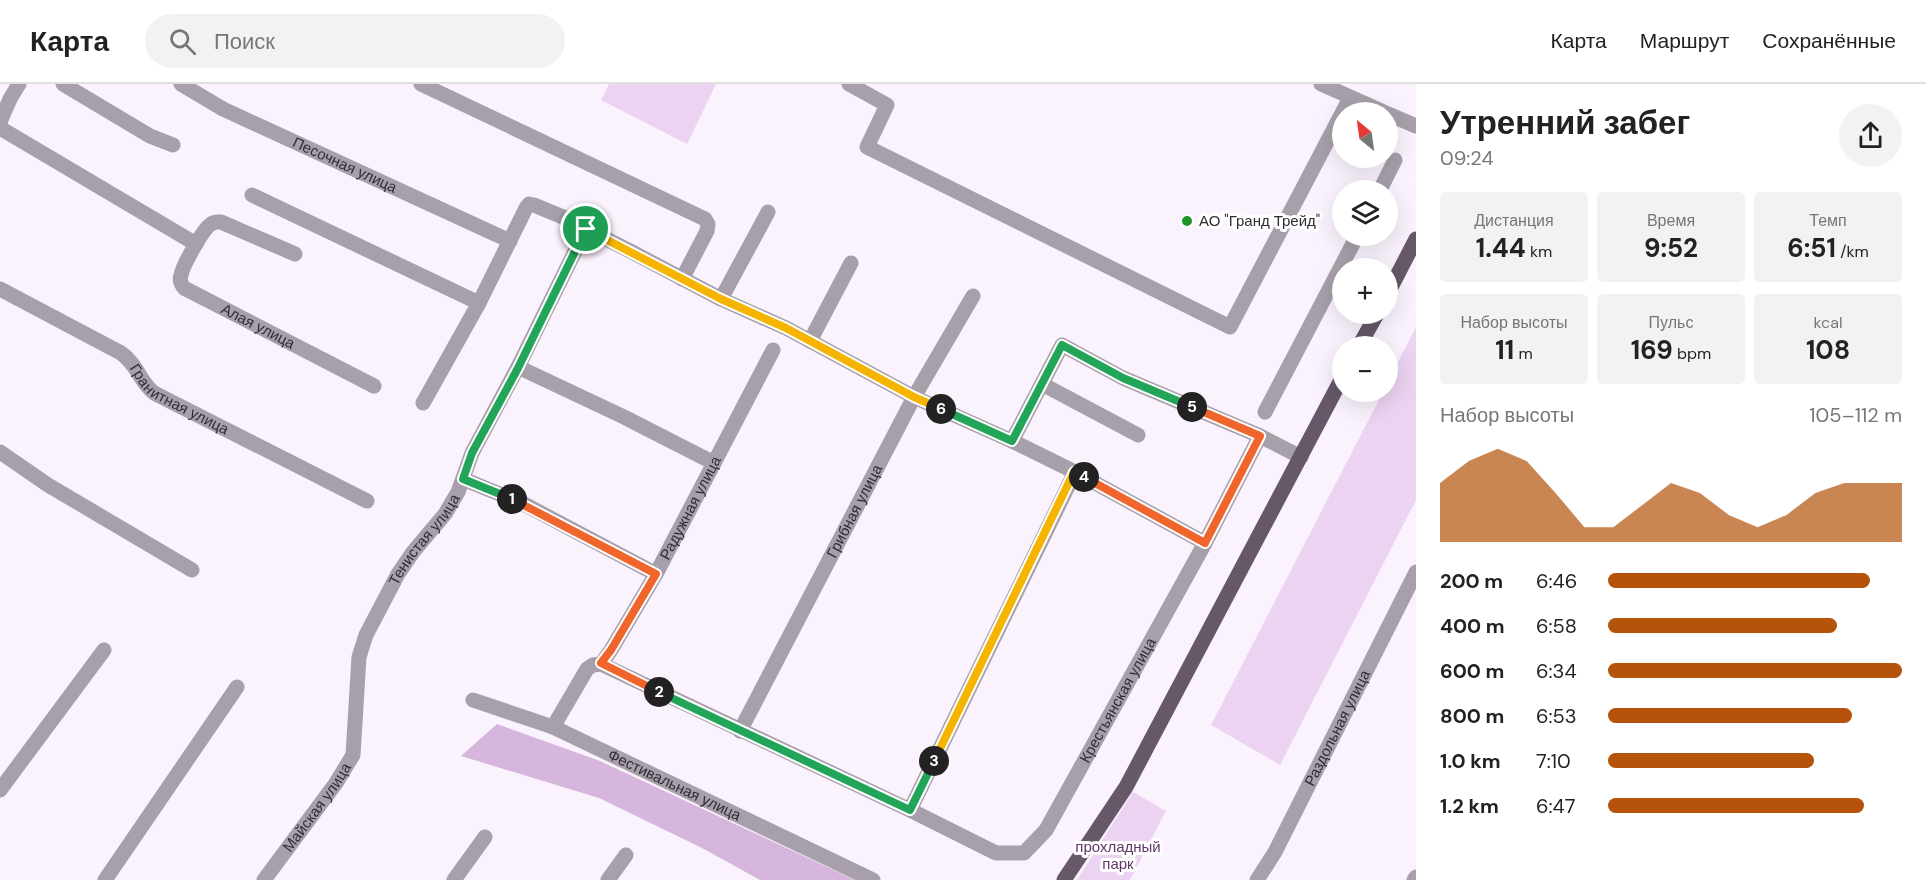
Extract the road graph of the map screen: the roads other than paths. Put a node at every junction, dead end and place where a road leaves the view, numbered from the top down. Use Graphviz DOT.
graph roads {
  1 [pos="19,84"];
  2 [pos="63,84"];
  3 [pos="181,84"];
  4 [pos="421,84"];
  5 [pos="849,84"];
  6 [pos="1321,84"];
  7 [pos="1350,98"];
  8 [pos="1360,102"];
  9 [pos="1398,118"];
  10 [pos="0,122"];
  11 [pos="1416,126"];
  12 [pos="0,128"];
  13 [pos="173,146"];
  14 [pos="252,195"];
  15 [pos="768,212"];
  16 [pos="586,229"];
  17 [pos="1416,239"];
  18 [pos="510,241"];
  19 [pos="196,244"];
  20 [pos="295,254"];
  21 [pos="851,263"];
  22 [pos="1398,274"];
  23 [pos="682,279"];
  24 [pos="0,289"];
  25 [pos="1332,295"];
  26 [pos="973,296"];
  27 [pos="721,299"];
  28 [pos="478,303"];
  29 [pos="810,341"];
  30 [pos="773,350"];
  31 [pos="518,368"];
  32 [pos="1042,384"];
  33 [pos="374,386"];
  34 [pos="914,397"];
  35 [pos="1332,397"];
  36 [pos="423,403"];
  37 [pos="1265,412"];
  38 [pos="1138,435"];
  39 [pos="1260,436"];
  40 [pos="1012,441"];
  41 [pos="0,452"];
  42 [pos="1301,456"];
  43 [pos="714,463"];
  44 [pos="1074,472"];
  45 [pos="463,479"];
  46 [pos="367,501"];
  47 [pos="1205,543"];
  48 [pos="192,570"];
  49 [pos="1416,572"];
  50 [pos="656,574"];
  51 [pos="104,650"];
  52 [pos="359,657"];
  53 [pos="601,663"];
  54 [pos="237,687"];
  55 [pos="473,700"];
  56 [pos="553,727"];
  57 [pos="740,731"];
  58 [pos="0,790"];
  59 [pos="910,810"];
  60 [pos="485,837"];
  61 [pos="626,855"];
  62 [pos="105,880"];
  63 [pos="264,880"];
  64 [pos="454,880"];
  65 [pos="608,880"];
  66 [pos="873,880"];
  67 [pos="1064,880"];
  68 [pos="1257,880"];
  1 -- 10 [label="street"];
  2 -- 13 [label="street"];
  3 -- 18 [label="street, Песочная улица"];
  4 -- 23 [label="street"];
  5 -- 7 [label="street"];
  6 -- 7 [label="street"];
  7 -- 8 [label="street"];
  9 -- 11 [label="street"];
  12 -- 19 [label="street"];
  14 -- 28 [label="street"];
  15 -- 27 [label="street"];
  16 -- 18 [label="street"];
  16 -- 23 [label="street"];
  16 -- 31 [label="street, Тенистая улица"];
  17 -- 22 [label="main road"];
  18 -- 28 [label="street"];
  19 -- 20 [label="street, Алая улица"];
  19 -- 33 [label="street, Алая улица"];
  21 -- 29 [label="street"];
  23 -- 27 [label="street"];
  24 -- 46 [label="street, Гранитная улица"];
  25 -- 37 [label="street"];
  26 -- 34 [label="street, Грибная улица"];
  27 -- 29 [label="street"];
  28 -- 36 [label="street"];
  29 -- 34 [label="street"];
  30 -- 43 [label="street, Радужная улица"];
  31 -- 43 [label="street"];
  31 -- 45 [label="street, Тенистая улица"];
  32 -- 38 [label="street"];
  32 -- 39 [label="street"];
  32 -- 40 [label="street"];
  34 -- 40 [label="street"];
  34 -- 57 [label="street, Грибная улица"];
  35 -- 42 [label="main road"];
  39 -- 42 [label="street"];
  39 -- 47 [label="street, Крестьянская улица"];
  40 -- 44 [label="street"];
  41 -- 48 [label="street"];
  42 -- 67 [label="main road"];
  43 -- 50 [label="street, Радужная улица"];
  44 -- 47 [label="street"];
  44 -- 59 [label="street"];
  45 -- 50 [label="street"];
  45 -- 52 [label="street, Тенистая улица"];
  47 -- 59 [label="street, Крестьянская улица"];
  49 -- 68 [label="street, Раздольная улица"];
  50 -- 53 [label="street, Радужная улица"];
  51 -- 58 [label="street"];
  52 -- 63 [label="street, Майская улица"];
  53 -- 56 [label="street, Радужная улица"];
  53 -- 57 [label="street"];
  54 -- 62 [label="street"];
  55 -- 56 [label="street, Фестивальная улица"];
  56 -- 66 [label="street, Фестивальная улица"];
  57 -- 59 [label="street"];
  60 -- 64 [label="street"];
  61 -- 65 [label="street"];
}
